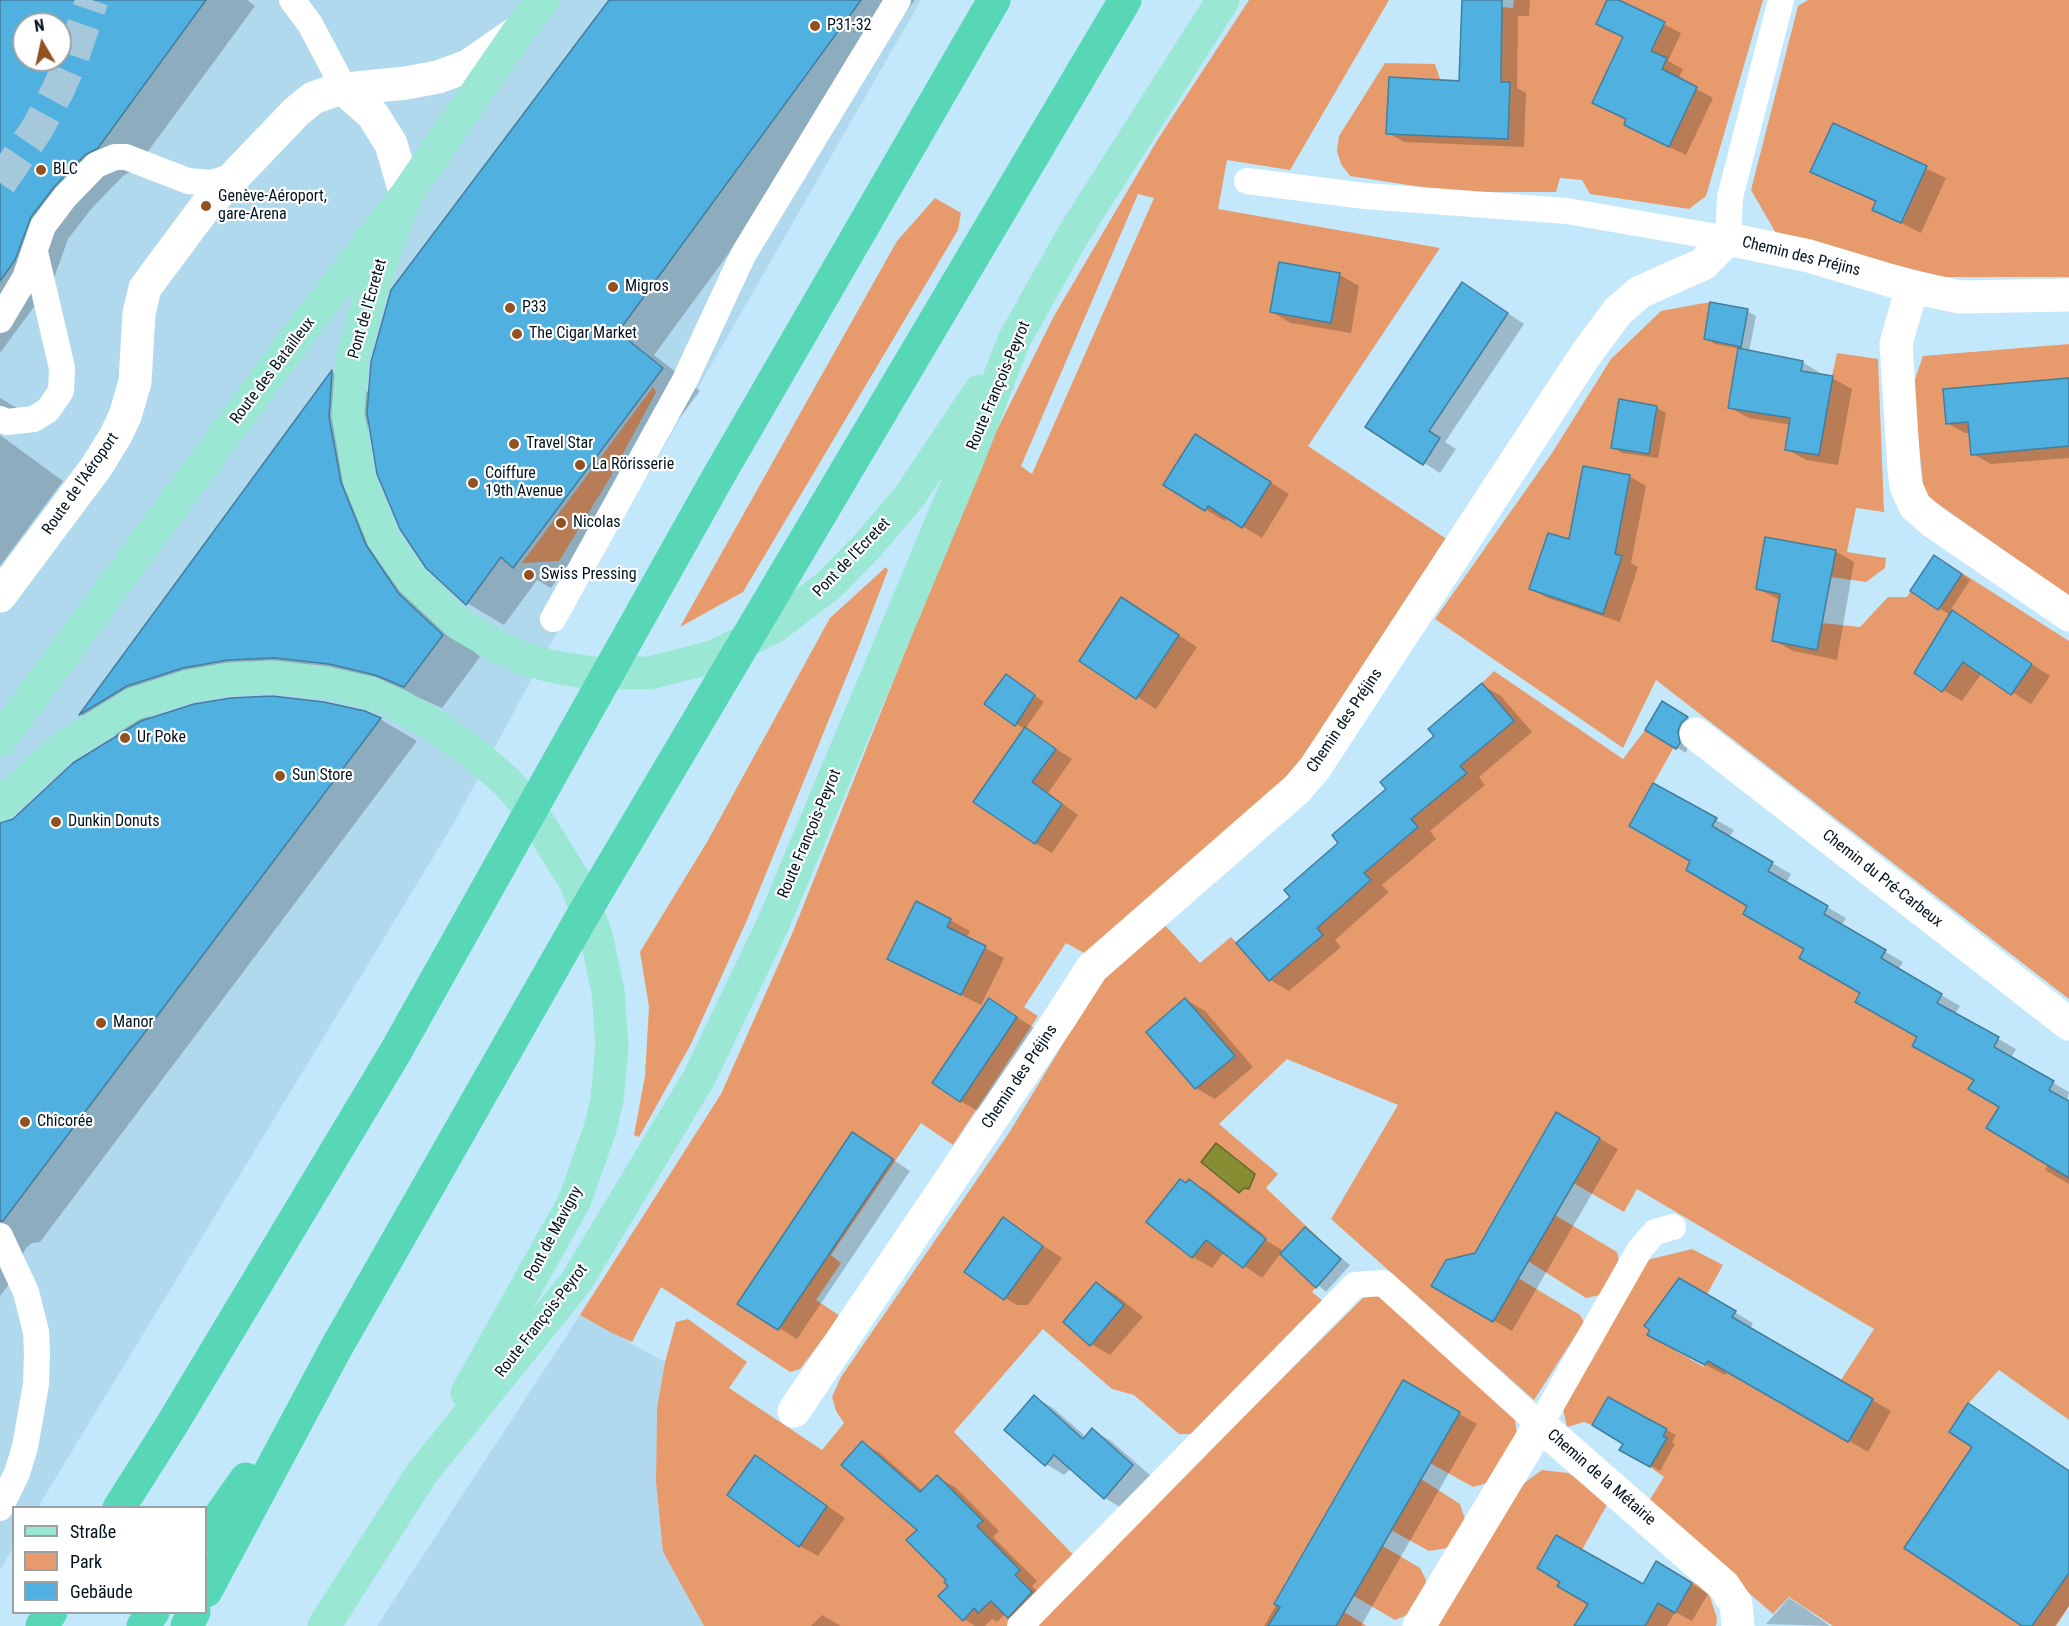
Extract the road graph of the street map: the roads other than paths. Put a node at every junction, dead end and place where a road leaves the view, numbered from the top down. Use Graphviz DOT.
graph roads {
  1 [pos="292,0"];
  2 [pos="543,0"];
  3 [pos="898,0"];
  4 [pos="994,0"];
  5 [pos="1125,0"];
  6 [pos="1224,0"];
  7 [pos="1781,0"];
  8 [pos="518,32"];
  9 [pos="345,90"];
  10 [pos="235,176"];
  11 [pos="1247,181"];
  12 [pos="406,195"];
  13 [pos="1728,239"];
  14 [pos="35,252"];
  15 [pos="1912,287"];
  16 [pos="2069,295"];
  17 [pos="0,320"];
  18 [pos="1014,340"];
  19 [pos="0,419"];
  20 [pos="0,597"];
  21 [pos="2069,615"];
  22 [pos="553,619"];
  23 [pos="1696,734"];
  24 [pos="0,740"];
  25 [pos="0,805"];
  26 [pos="2069,1024"];
  27 [pos="1673,1227"];
  28 [pos="0,1236"];
  29 [pos="335,1350"];
  30 [pos="794,1411"];
  31 [pos="1540,1425"];
  32 [pos="422,1473"];
  33 [pos="119,1506"];
  34 [pos="0,1508"];
  35 [pos="207,1535"];
  36 [pos="207,1589"];
  37 [pos="324,1626"];
  38 [pos="1020,1626"];
  39 [pos="1419,1626"];
  40 [pos="1738,1626"];
  1 -- 9 [label="lane"];
  2 -- 8 [label="main road, Route des Batailleux"];
  3 -- 22 [label="lane"];
  4 -- 33 [label="highway"];
  5 -- 29 [label="highway"];
  6 -- 18 [label="main road, Route François-Peyrot"];
  7 -- 13 [label="lane"];
  8 -- 9 [label="street, Route de l'Aéroport"];
  8 -- 12 [label="main road, Route des Batailleux"];
  9 -- 10 [label="street, Route de l'Aéroport"];
  9 -- 12 [label="street"];
  10 -- 14 [label="lane"];
  10 -- 20 [label="street, Route de l'Aéroport"];
  11 -- 13 [label="lane"];
  12 -- 18 [label="main road, Pont de l'Ecretet"];
  12 -- 24 [label="main road, Route des Batailleux"];
  13 -- 15 [label="street, Chemin des Préjins"];
  13 -- 30 [label="street, Chemin des Préjins"];
  14 -- 17 [label="lane"];
  14 -- 19 [label="lane"];
  15 -- 16 [label="street, Chemin des Préjins"];
  15 -- 21 [label="street"];
  18 -- 32 [label="main road, Route François-Peyrot"];
  23 -- 26 [label="street, Chemin du Pré-Carbeux"];
  25 -- 32 [label="main road, Pont de Mavigny"];
  27 -- 31 [label="lane"];
  28 -- 34 [label="lane"];
  29 -- 35 [label="highway"];
  29 -- 36 [label="highway"];
  31 -- 38 [label="lane"];
  31 -- 39 [label="street, Chemin de la Métairie"];
  31 -- 40 [label="street, Chemin de la Métairie"];
  32 -- 37 [label="main road, Route François-Peyrot"];
}
